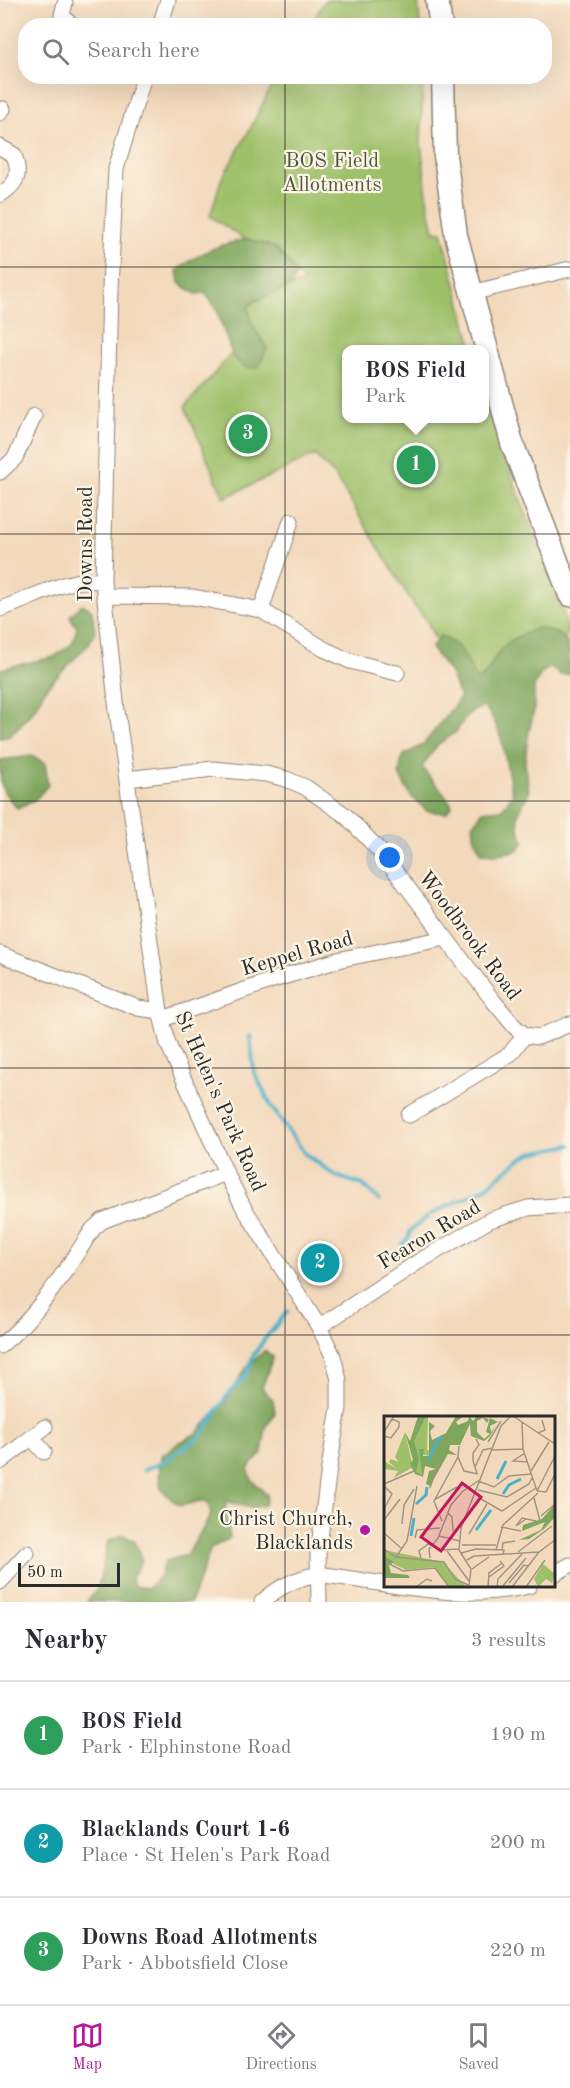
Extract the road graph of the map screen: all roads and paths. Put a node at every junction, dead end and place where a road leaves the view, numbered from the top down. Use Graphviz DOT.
graph roads {
  1 [pos="168,0"];
  2 [pos="437,0"];
  3 [pos="65,3"];
  4 [pos="65,18"];
  5 [pos="162,18"];
  6 [pos="440,18"];
  7 [pos="142,84"];
  8 [pos="443,84"];
  9 [pos="0,147"];
  10 [pos="0,195"];
  11 [pos="570,269"];
  12 [pos="471,293"];
  13 [pos="485,345"];
  14 [pos="489,359"];
  15 [pos="34,416"];
  16 [pos="0,472"];
  17 [pos="302,536"];
  18 [pos="104,588"];
  19 [pos="570,595"];
  20 [pos="0,609"];
  21 [pos="261,610"];
  22 [pos="397,673"];
  23 [pos="127,779"];
  24 [pos="446,938"];
  25 [pos="0,954"];
  26 [pos="161,1015"];
  27 [pos="570,1024"];
  28 [pos="525,1035"];
  29 [pos="409,1115"];
  30 [pos="226,1173"];
  31 [pos="570,1205"];
  32 [pos="319,1327"];
  33 [pos="1,1344"];
  34 [pos="45,1427"];
  35 [pos="32,1438"];
  36 [pos="44,1452"];
  37 [pos="0,1462"];
  38 [pos="6,1552"];
  39 [pos="570,1565"];
  40 [pos="318,1574"];
  41 [pos="555,1574"];
  42 [pos="0,1582"];
  43 [pos="527,1587"];
  44 [pos="262,1602"];
  45 [pos="319,1602"];
  1 -- 5 [label="street"];
  2 -- 6 [label="street"];
  3 -- 4 [label="street"];
  7 -- 18 [label="street, Downs Road"];
  8 -- 12 [label="street"];
  9 -- 10 [label="street"];
  11 -- 12 [label="street"];
  12 -- 13 [label="street"];
  14 -- 19 [label="street"];
  15 -- 16 [label="street"];
  17 -- 21 [label="street"];
  18 -- 20 [label="street"];
  18 -- 21 [label="street"];
  18 -- 23 [label="street, Downs Road"];
  21 -- 22 [label="street"];
  23 -- 24 [label="street, Woodbrook Road"];
  23 -- 26 [label="street, Downs Road"];
  24 -- 26 [label="street, Keppel Road"];
  24 -- 28 [label="street, Woodbrook Road"];
  25 -- 26 [label="street, St Helen's Park Road"];
  26 -- 30 [label="street, St Helen's Park Road"];
  27 -- 28 [label="street"];
  28 -- 29 [label="street"];
  30 -- 32 [label="street, St Helen's Park Road"];
  30 -- 33 [label="street"];
  31 -- 32 [label="street, Fearon Road"];
  32 -- 40 [label="street, St Helen's Park Road"];
  34 -- 35 [label="street"];
  35 -- 36 [label="street"];
  35 -- 37 [label="street"];
  38 -- 42 [label="street"];
  39 -- 41 [label="street"];
  40 -- 43 [label="street"];
  40 -- 44 [label="street"];
  40 -- 45 [label="street, St Helen's Park Road"];
}
